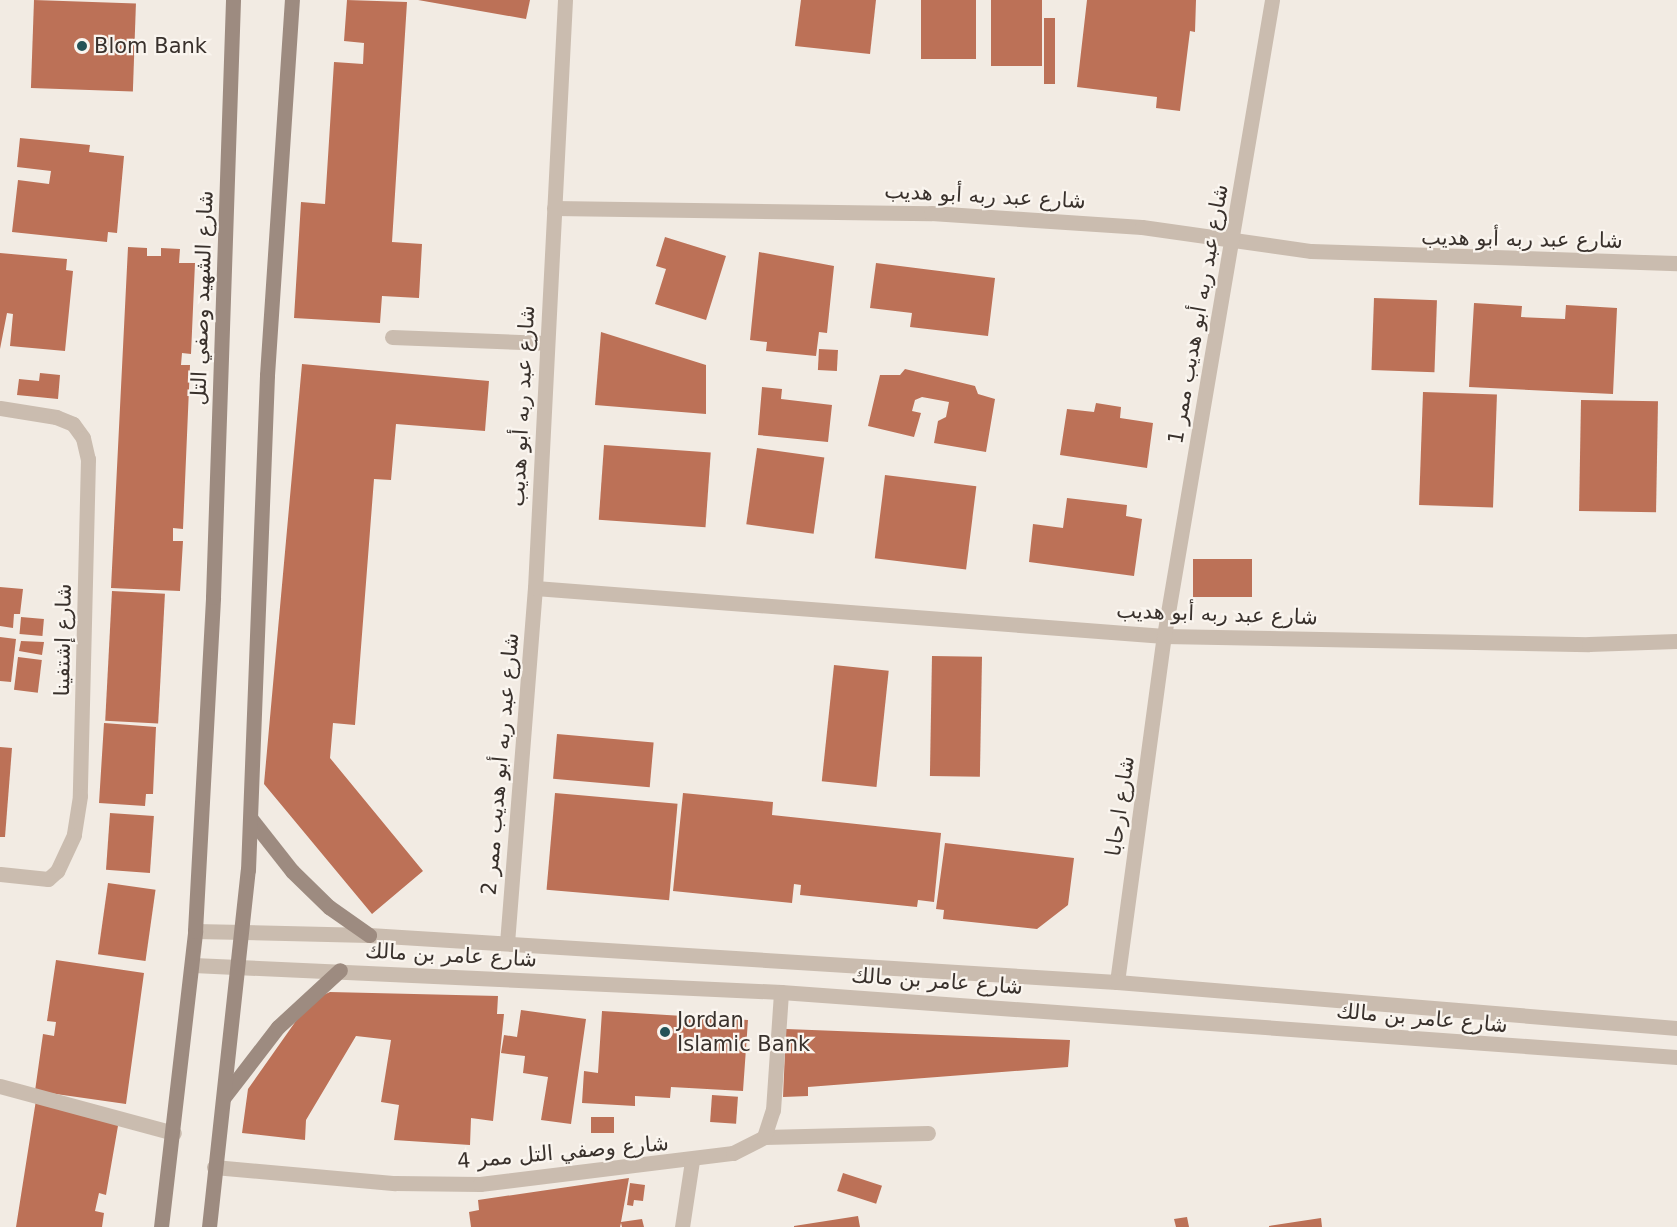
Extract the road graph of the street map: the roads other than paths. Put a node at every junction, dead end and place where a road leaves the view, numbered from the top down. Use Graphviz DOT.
graph roads {
  1 [pos="233,0"];
  2 [pos="292,0"];
  3 [pos="565,0"];
  4 [pos="1272,0"];
  5 [pos="554,208"];
  6 [pos="1232,240"];
  7 [pos="1677,263"];
  8 [pos="392,338"];
  9 [pos="545,343"];
  10 [pos="0,408"];
  11 [pos="535,588"];
  12 [pos="1164,636"];
  13 [pos="1677,641"];
  14 [pos="251,819"];
  15 [pos="0,874"];
  16 [pos="195,931"];
  17 [pos="243,931"];
  18 [pos="369,935"];
  19 [pos="507,943"];
  20 [pos="193,965"];
  21 [pos="240,966"];
  22 [pos="340,970"];
  23 [pos="1117,982"];
  24 [pos="781,992"];
  25 [pos="1677,1028"];
  26 [pos="1677,1057"];
  27 [pos="0,1086"];
  28 [pos="224,1097"];
  29 [pos="174,1133"];
  30 [pos="928,1133"];
  31 [pos="764,1137"];
  32 [pos="692,1161"];
  33 [pos="214,1167"];
  34 [pos="161,1227"];
  35 [pos="209,1227"];
  36 [pos="682,1227"];
  1 -- 16 [label="main road, شارع الشهيد وصفي التل"];
  2 -- 14 [label="main road"];
  3 -- 5 [label="street"];
  4 -- 6 [label="street, شارع عبد ربه أبو هديب ممر 1"];
  5 -- 6 [label="street, شارع عبد ربه أبو هديب"];
  5 -- 9 [label="street, شارع عبد ربه أبو هديب"];
  6 -- 7 [label="street, شارع عبد ربه أبو هديب"];
  6 -- 12 [label="street, شارع عبد ربه أبو هديب ممر 1"];
  8 -- 9 [label="street"];
  9 -- 11 [label="street, شارع عبد ربه أبو هديب"];
  10 -- 15 [label="street, شارع إشتفينا"];
  11 -- 12 [label="street, شارع عبد ربه أبو هديب"];
  11 -- 19 [label="street, شارع عبد ربه أبو هديب ممر 2"];
  12 -- 13 [label="street, شارع عبد ربه أبو هديب"];
  12 -- 23 [label="street, شارع ارحابا"];
  14 -- 17 [label="main road"];
  14 -- 18 [label="main road"];
  16 -- 17 [label="street, شارع عامر بن مالك"];
  16 -- 20 [label="main road, شارع الشهيد وصفي التل"];
  17 -- 18 [label="street, شارع عامر بن مالك"];
  17 -- 21 [label="main road"];
  18 -- 19 [label="street, شارع عامر بن مالك"];
  19 -- 23 [label="street, شارع عامر بن مالك"];
  20 -- 21 [label="street, شارع عامر بن مالك"];
  20 -- 29 [label="main road, شارع الشهيد وصفي التل"];
  21 -- 22 [label="street, شارع عامر بن مالك"];
  21 -- 28 [label="main road"];
  22 -- 24 [label="street, شارع عامر بن مالك"];
  22 -- 28 [label="main road"];
  23 -- 25 [label="street, شارع عامر بن مالك"];
  24 -- 26 [label="street, شارع عامر بن مالك"];
  24 -- 31 [label="street"];
  27 -- 29 [label="street"];
  28 -- 33 [label="main road"];
  29 -- 34 [label="main road, شارع الشهيد وصفي التل"];
  30 -- 31 [label="street"];
  31 -- 32 [label="street, شارع وصفي التل ممر 4"];
  32 -- 33 [label="street, شارع وصفي التل ممر 4"];
  32 -- 36 [label="street"];
  33 -- 35 [label="main road"];
}
